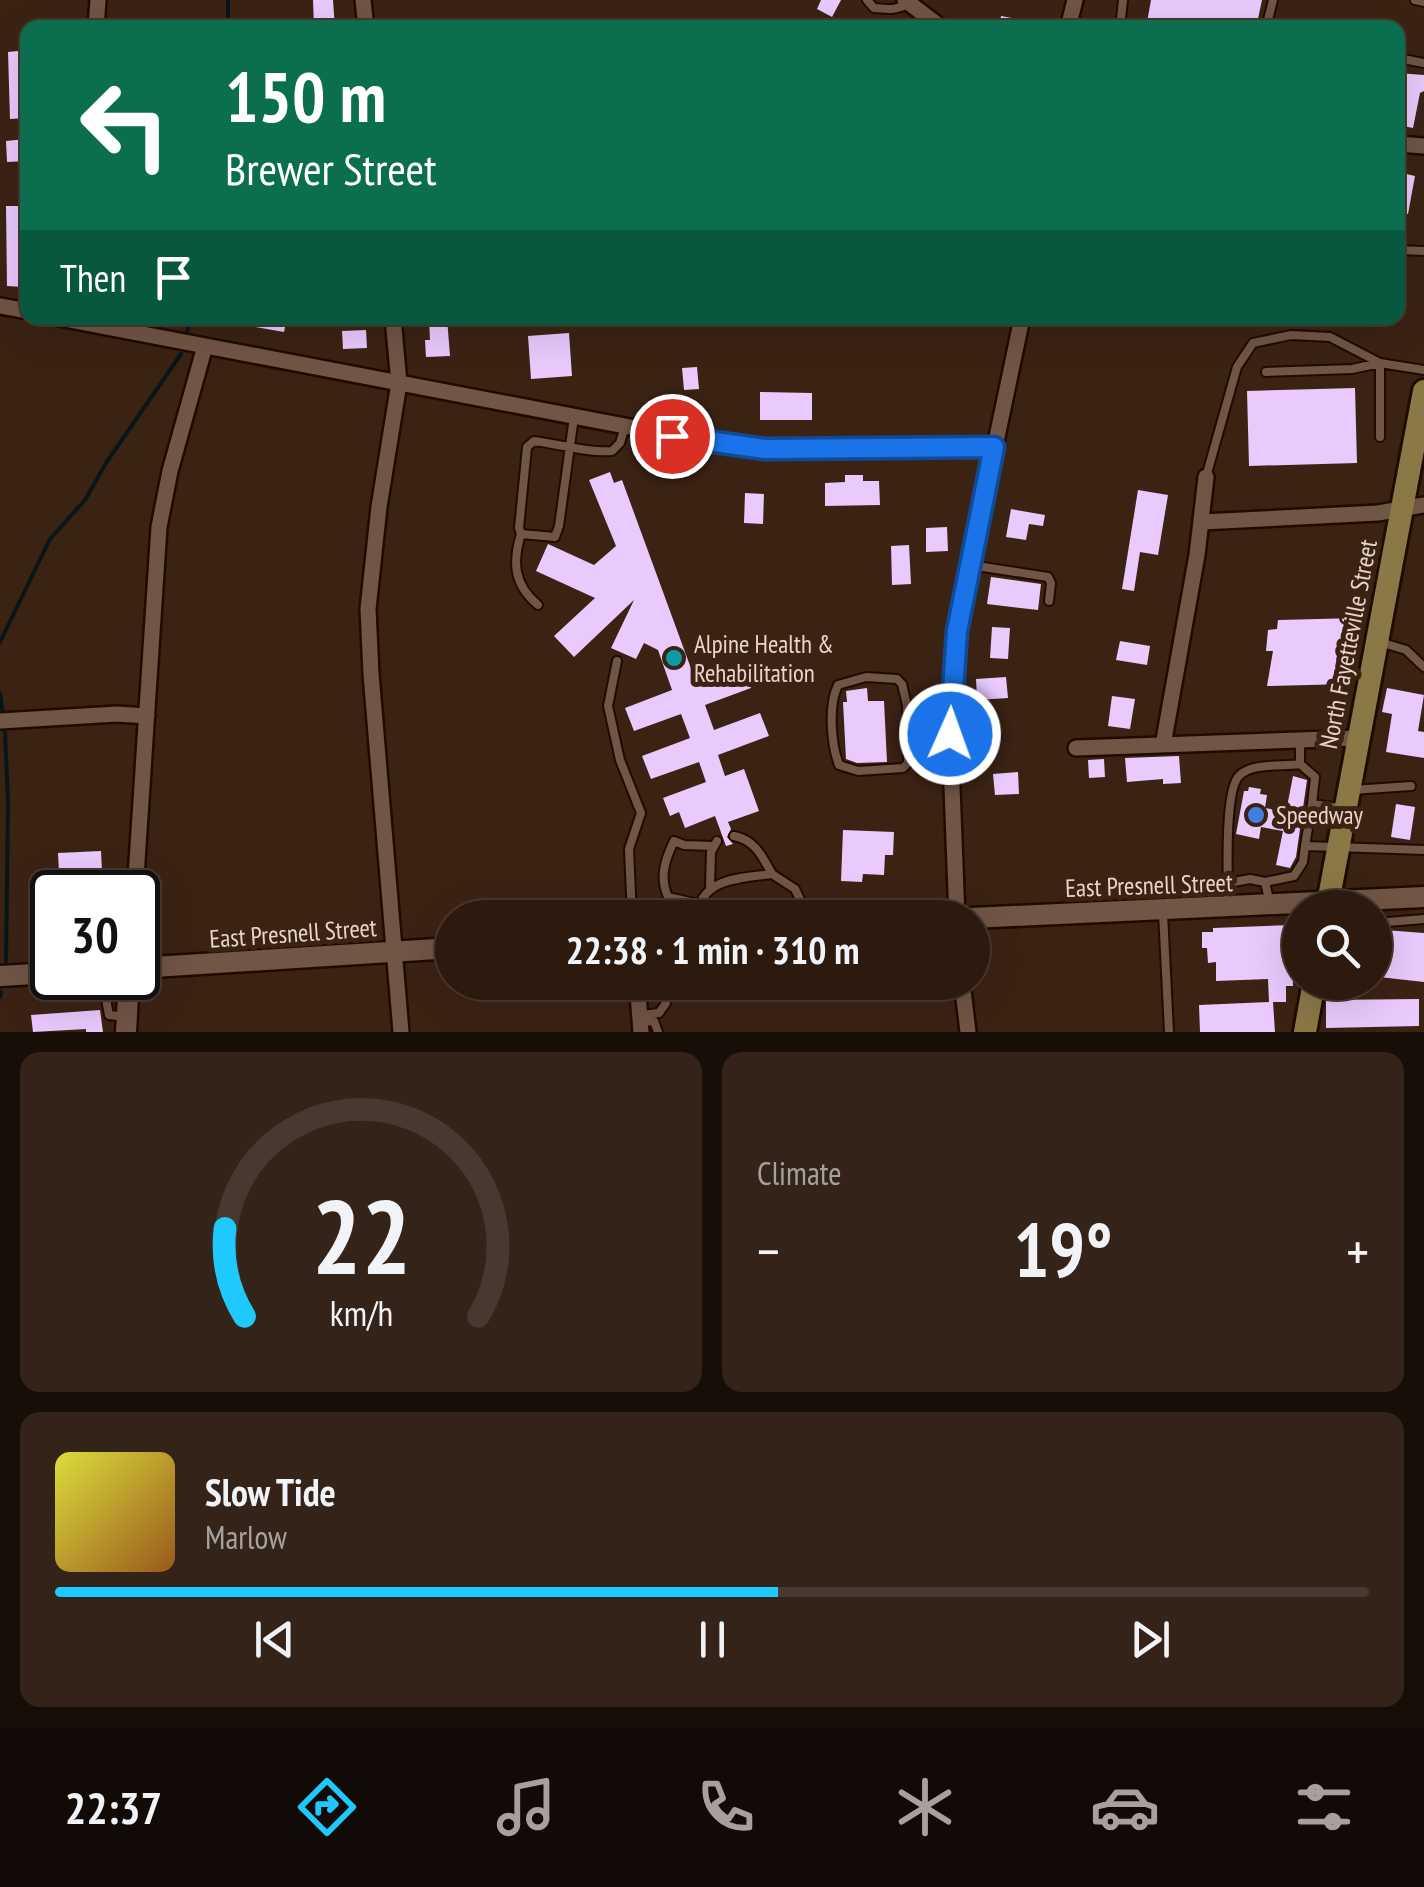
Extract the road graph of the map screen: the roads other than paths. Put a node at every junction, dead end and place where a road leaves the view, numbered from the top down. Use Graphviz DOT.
graph roads {
  1 [pos="867,0"];
  2 [pos="1415,0"];
  3 [pos="907,1"];
  4 [pos="1424,2"];
  5 [pos="932,20"];
  6 [pos="104,325"];
  7 [pos="394,325"];
  8 [pos="1020,325"];
  9 [pos="205,346"];
  10 [pos="1380,363"];
  11 [pos="1424,370"];
  12 [pos="1266,372"];
  13 [pos="399,383"];
  14 [pos="1424,391"];
  15 [pos="574,417"];
  16 [pos="625,427"];
  17 [pos="1380,437"];
  18 [pos="570,446"];
  19 [pos="994,447"];
  20 [pos="1206,477"];
  21 [pos="1413,507"];
  22 [pos="1202,522"];
  23 [pos="521,534"];
  24 [pos="970,565"];
  25 [pos="1048,600"];
  26 [pos="538,606"];
  27 [pos="1376,641"];
  28 [pos="617,661"];
  29 [pos="1424,667"];
  30 [pos="148,716"];
  31 [pos="0,721"];
  32 [pos="908,724"];
  33 [pos="950,728"];
  34 [pos="909,738"];
  35 [pos="1357,738"];
  36 [pos="1300,741"];
  37 [pos="1163,744"];
  38 [pos="1076,748"];
  39 [pos="1300,764"];
  40 [pos="1411,786"];
  41 [pos="1346,800"];
  42 [pos="1312,804"];
  43 [pos="734,836"];
  44 [pos="1305,846"];
  45 [pos="1338,847"];
  46 [pos="1424,850"];
  47 [pos="137,870"];
  48 [pos="772,874"];
  49 [pos="1264,882"];
  50 [pos="1228,883"];
  51 [pos="710,886"];
  52 [pos="1330,890"];
  53 [pos="1421,897"];
  54 [pos="1392,899"];
  55 [pos="631,900"];
  56 [pos="673,900"];
  57 [pos="703,900"];
  58 [pos="803,900"];
  59 [pos="955,900"];
  60 [pos="1269,904"];
  61 [pos="1282,904"];
  62 [pos="1228,906"];
  63 [pos="1162,909"];
  64 [pos="990,917"];
  65 [pos="1422,919"];
  66 [pos="1392,921"];
  67 [pos="435,949"];
  68 [pos="394,952"];
  69 [pos="160,967"];
  70 [pos="30,974"];
  71 [pos="0,976"];
  72 [pos="106,1000"];
  73 [pos="666,1000"];
  74 [pos="964,1000"];
  75 [pos="1310,1000"];
  76 [pos="640,1023"];
  77 [pos="126,1024"];
  78 [pos="401,1032"];
  79 [pos="658,1032"];
  80 [pos="968,1032"];
  81 [pos="1169,1032"];
  82 [pos="1304,1032"];
  1 -- 3 [label="lane"];
  2 -- 4 [label="lane"];
  3 -- 5 [label="street"];
  6 -- 9 [label="street"];
  7 -- 13 [label="street"];
  8 -- 19 [label="street"];
  9 -- 13 [label="street"];
  9 -- 30 [label="street"];
  10 -- 11 [label="lane"];
  10 -- 12 [label="lane"];
  10 -- 17 [label="lane"];
  10 -- 20 [label="lane"];
  13 -- 15 [label="street"];
  13 -- 68 [label="street"];
  14 -- 21 [label="main road, North Fayetteville Street"];
  15 -- 16 [label="street"];
  15 -- 18 [label="lane"];
  16 -- 18 [label="lane"];
  16 -- 19 [label="street"];
  18 -- 23 [label="lane"];
  18 -- 23 [label="lane"];
  19 -- 24 [label="street"];
  20 -- 22 [label="street"];
  21 -- 22 [label="street"];
  21 -- 27 [label="main road, North Fayetteville Street"];
  22 -- 37 [label="street"];
  23 -- 26 [label="lane"];
  24 -- 25 [label="lane"];
  24 -- 33 [label="street"];
  27 -- 29 [label="lane"];
  27 -- 35 [label="main road, North Fayetteville Street"];
  28 -- 55 [label="lane"];
  30 -- 31 [label="street"];
  30 -- 47 [label="street"];
  32 -- 33 [label="lane"];
  32 -- 34 [label="lane"];
  32 -- 34 [label="lane"];
  33 -- 34 [label="lane"];
  33 -- 59 [label="street"];
  35 -- 36 [label="street"];
  35 -- 41 [label="main road, North Fayetteville Street"];
  36 -- 37 [label="street"];
  36 -- 39 [label="lane"];
  37 -- 38 [label="street"];
  39 -- 42 [label="lane"];
  39 -- 50 [label="lane"];
  40 -- 41 [label="lane"];
  41 -- 42 [label="lane"];
  41 -- 45 [label="main road, North Fayetteville Street"];
  42 -- 44 [label="lane"];
  43 -- 48 [label="lane"];
  44 -- 45 [label="lane"];
  44 -- 49 [label="lane"];
  45 -- 46 [label="lane"];
  45 -- 52 [label="main road, North Fayetteville Street"];
  48 -- 51 [label="lane"];
  48 -- 58 [label="lane"];
  49 -- 50 [label="lane"];
  49 -- 60 [label="lane"];
  50 -- 62 [label="lane"];
  51 -- 56 [label="lane"];
  51 -- 57 [label="lane"];
  53 -- 54 [label="main road, East Presnell Street"];
  53 -- 65 [label="lane"];
  60 -- 61 [label="main road, East Presnell Street"];
  60 -- 62 [label="main road, East Presnell Street"];
  62 -- 63 [label="main road, East Presnell Street"];
  63 -- 64 [label="main road, East Presnell Street"];
  63 -- 81 [label="lane"];
  65 -- 66 [label="lane"];
  67 -- 68 [label="main road, East Presnell Street"];
  68 -- 69 [label="main road, East Presnell Street"];
  68 -- 78 [label="street"];
  70 -- 71 [label="main road"];
  72 -- 77 [label="lane"];
  73 -- 76 [label="lane"];
  74 -- 80 [label="street"];
  75 -- 82 [label="main road"];
  76 -- 79 [label="lane"];
}
